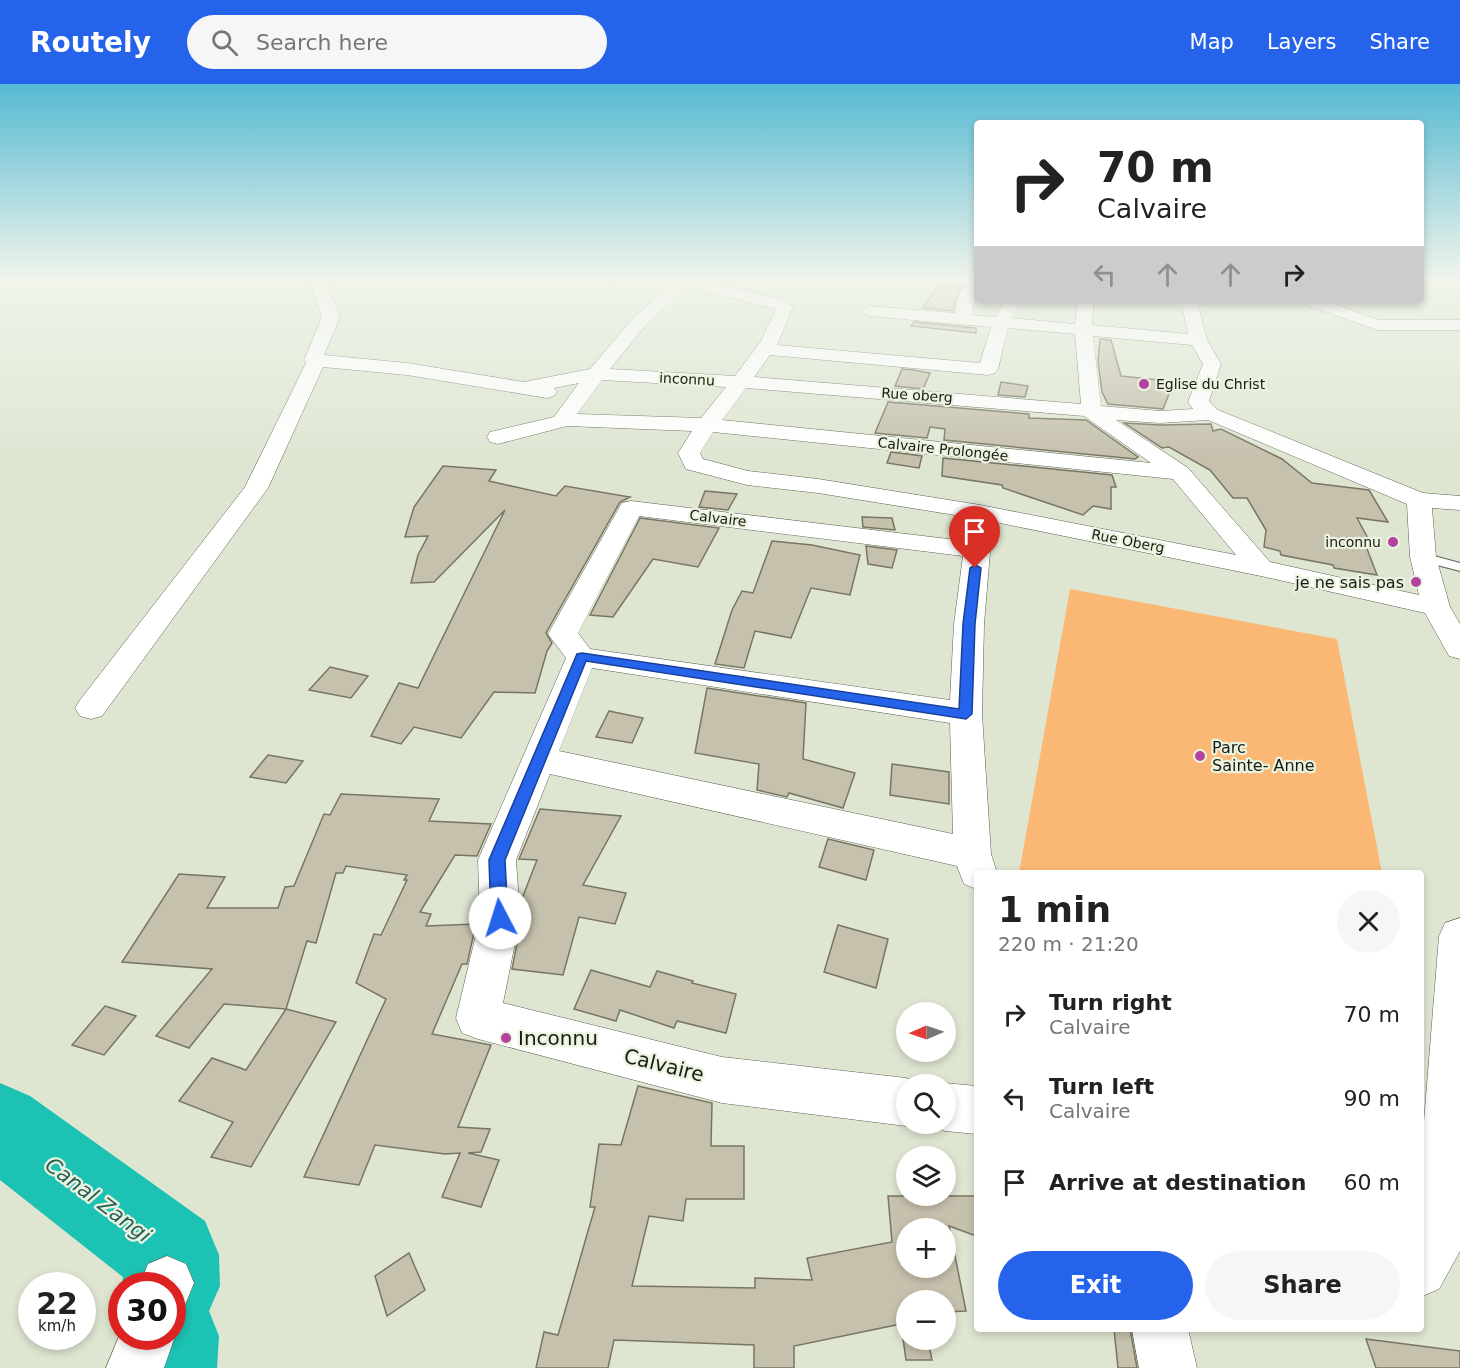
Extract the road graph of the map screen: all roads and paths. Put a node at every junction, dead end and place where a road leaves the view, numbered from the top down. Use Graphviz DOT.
graph roads {
  1 [pos="322,338"];
  2 [pos="626,338"];
  3 [pos="770,338"];
  4 [pos="996,338"];
  5 [pos="1084,338"];
  6 [pos="1174,338"];
  7 [pos="1198,340"];
  8 [pos="765,349"];
  9 [pos="316,361"];
  10 [pos="987,369"];
  11 [pos="596,374"];
  12 [pos="742,382"];
  13 [pos="525,388"];
  14 [pos="578,397"];
  15 [pos="989,401"];
  16 [pos="1092,413"];
  17 [pos="1211,414"];
  18 [pos="567,420"];
  19 [pos="705,425"];
  20 [pos="498,437"];
  21 [pos="1180,473"];
  22 [pos="1419,500"];
  23 [pos="1460,503"];
  24 [pos="980,512"];
  25 [pos="977,549"];
  26 [pos="1423,557"];
  27 [pos="1460,567"];
  28 [pos="1261,568"];
  29 [pos="1436,607"];
  30 [pos="1460,649"];
  31 [pos="582,657"];
  32 [pos="92,708"];
  33 [pos="966,714"];
  34 [pos="539,759"];
  35 [pos="975,864"];
  36 [pos="1460,936"];
  37 [pos="896,1101"];
  38 [pos="956,1108"];
  39 [pos="974,1110"];
  40 [pos="1424,1263"];
  41 [pos="1161,1332"];
  42 [pos="142,1350"];
  43 [pos="135,1368"];
  44 [pos="1168,1368"];
  1 -- 9 [label="street"];
  2 -- 11 [label="street"];
  3 -- 8 [label="street"];
  4 -- 10 [label="street"];
  5 -- 16 [label="street"];
  6 -- 7 [label="street"];
  7 -- 17 [label="street"];
  8 -- 10 [label="street, Rue oberg"];
  8 -- 12 [label="street"];
  9 -- 13 [label="street"];
  9 -- 32 [label="street"];
  10 -- 15 [label="street"];
  11 -- 12 [label="street, inconnu"];
  11 -- 13 [label="street, inconnu"];
  11 -- 14 [label="street"];
  12 -- 15 [label="street, Rue oberg"];
  12 -- 19 [label="street"];
  13 -- 14 [label="street"];
  14 -- 18 [label="street"];
  15 -- 16 [label="street, Rue oberg"];
  16 -- 17 [label="street"];
  16 -- 21 [label="street, Rue oberg"];
  17 -- 22 [label="street"];
  18 -- 19 [label="street"];
  18 -- 20 [label="street"];
  19 -- 21 [label="street, Calvaire Prolongée"];
  19 -- 24 [label="street, Rue Oberg"];
  21 -- 28 [label="street, Rue oberg"];
  22 -- 23 [label="street"];
  22 -- 26 [label="street"];
  24 -- 25 [label="street"];
  24 -- 28 [label="street, Rue Oberg"];
  25 -- 31 [label="street, Calvaire"];
  25 -- 33 [label="street"];
  26 -- 27 [label="lane"];
  26 -- 29 [label="street"];
  28 -- 29 [label="street, Rue Oberg"];
  29 -- 30 [label="street"];
  31 -- 33 [label="street"];
  31 -- 34 [label="street, Calvaire"];
  33 -- 35 [label="street"];
  34 -- 35 [label="street"];
  34 -- 37 [label="street, Calvaire"];
  36 -- 40 [label="street"];
  38 -- 39 [label="street"];
  41 -- 44 [label="street"];
  42 -- 43 [label="street"];
}
